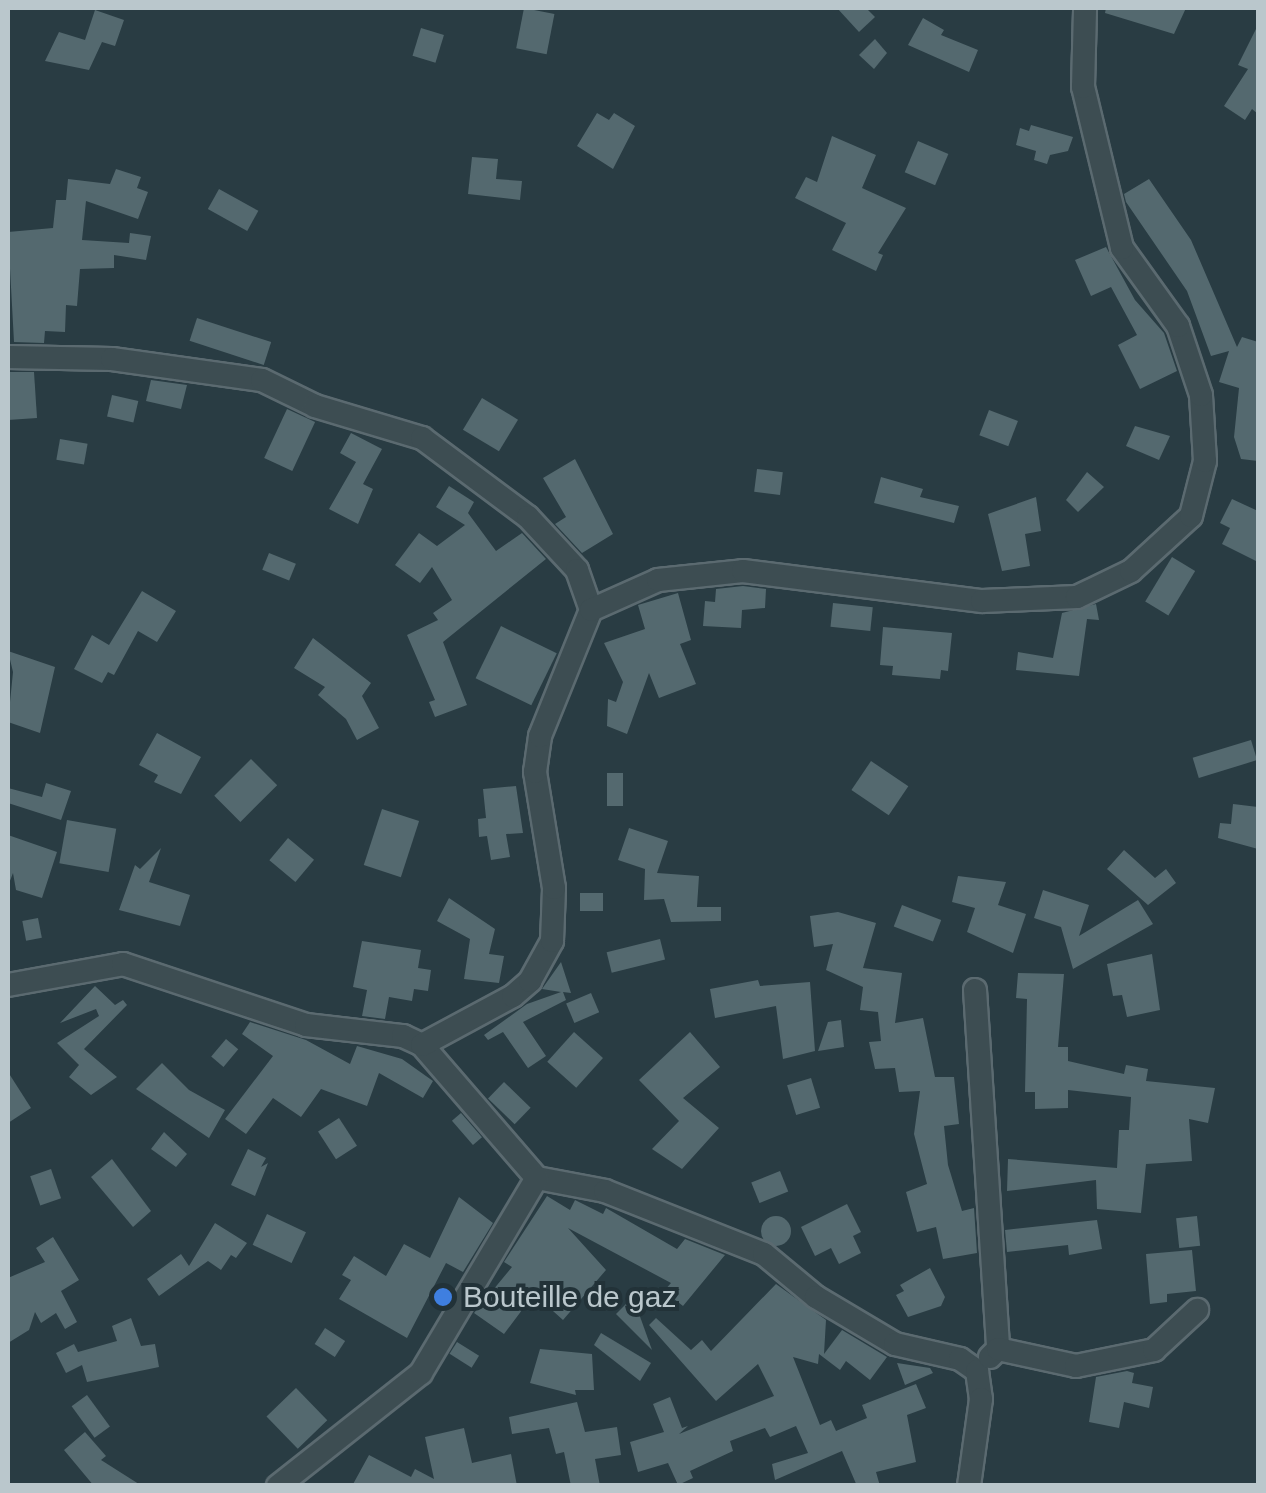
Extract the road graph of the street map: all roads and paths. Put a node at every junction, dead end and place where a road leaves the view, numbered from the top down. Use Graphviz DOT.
graph roads {
  1 [pos="1084,8"];
  2 [pos="8,357"];
  3 [pos="591,610"];
  4 [pos="8,984"];
  5 [pos="975,990"];
  6 [pos="422,1045"];
  7 [pos="537,1178"];
  8 [pos="1197,1310"];
  9 [pos="998,1349"];
  10 [pos="976,1371"];
  11 [pos="278,1486"];
  12 [pos="970,1486"];
  1 -- 3 [label="street"];
  2 -- 3 [label="street"];
  3 -- 6 [label="street"];
  4 -- 6 [label="street"];
  5 -- 9 [label="street"];
  6 -- 7 [label="street"];
  7 -- 10 [label="street"];
  7 -- 11 [label="street"];
  8 -- 9 [label="street"];
  9 -- 10 [label="street"];
  10 -- 12 [label="street"];
}
